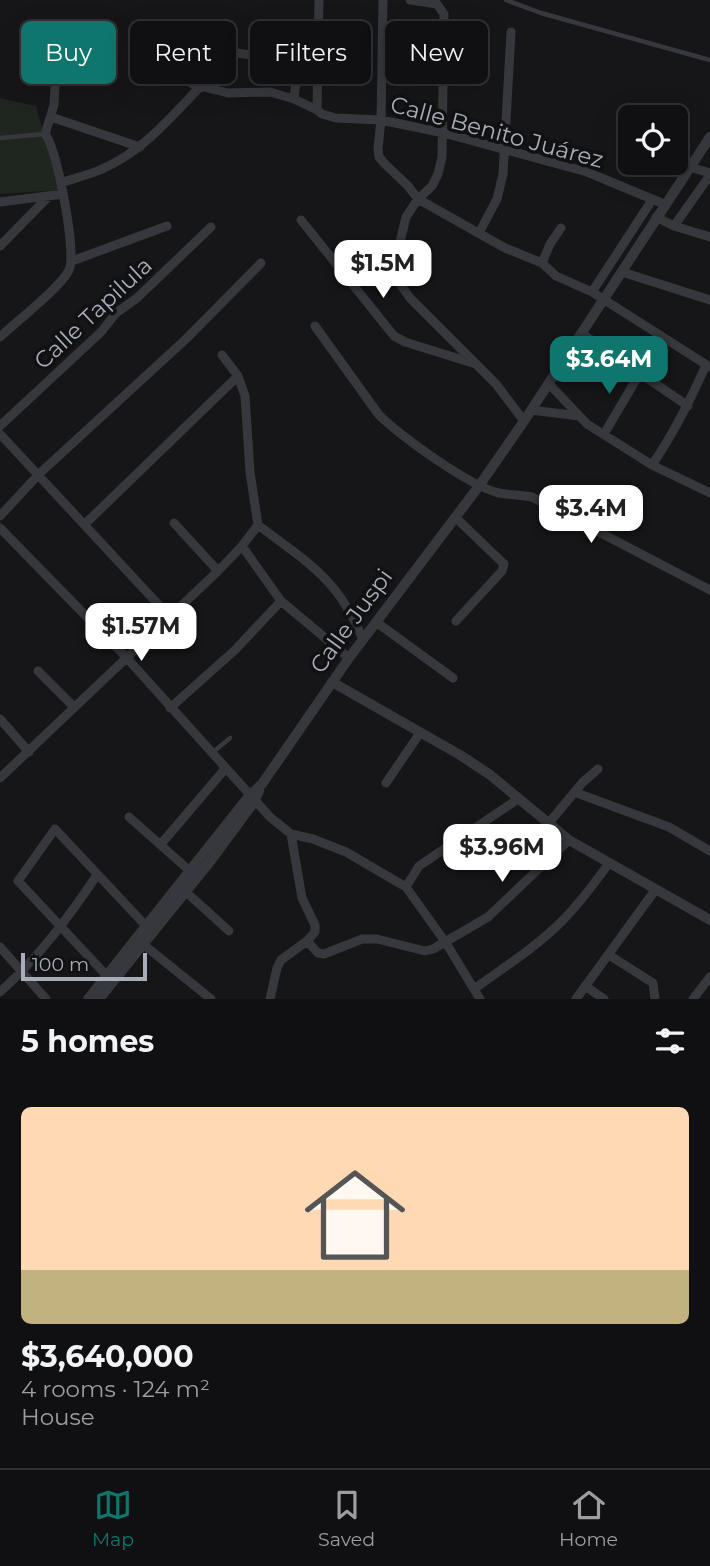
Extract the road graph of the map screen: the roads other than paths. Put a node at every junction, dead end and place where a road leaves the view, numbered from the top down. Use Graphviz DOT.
graph roads {
  1 [pos="319,0"];
  2 [pos="383,0"];
  3 [pos="410,0"];
  4 [pos="506,0"];
  5 [pos="511,32"];
  6 [pos="710,60"];
  7 [pos="55,84"];
  8 [pos="198,88"];
  9 [pos="295,99"];
  10 [pos="317,110"];
  11 [pos="51,117"];
  12 [pos="381,120"];
  13 [pos="444,133"];
  14 [pos="45,134"];
  15 [pos="710,137"];
  16 [pos="0,138"];
  17 [pos="140,146"];
  18 [pos="504,149"];
  19 [pos="690,167"];
  20 [pos="710,174"];
  21 [pos="61,183"];
  22 [pos="63,194"];
  23 [pos="49,196"];
  24 [pos="418,199"];
  25 [pos="652,200"];
  26 [pos="0,202"];
  27 [pos="664,204"];
  28 [pos="656,218"];
  29 [pos="300,220"];
  30 [pos="167,226"];
  31 [pos="674,226"];
  32 [pos="211,227"];
  33 [pos="561,228"];
  34 [pos="479,233"];
  35 [pos="710,237"];
  36 [pos="0,246"];
  37 [pos="72,261"];
  38 [pos="261,263"];
  39 [pos="542,263"];
  40 [pos="622,272"];
  41 [pos="592,292"];
  42 [pos="603,300"];
  43 [pos="710,300"];
  44 [pos="316,326"];
  45 [pos="581,333"];
  46 [pos="0,337"];
  47 [pos="222,355"];
  48 [pos="477,365"];
  49 [pos="708,366"];
  50 [pos="640,373"];
  51 [pos="238,376"];
  52 [pos="549,384"];
  53 [pos="688,406"];
  54 [pos="531,410"];
  55 [pos="579,416"];
  56 [pos="524,421"];
  57 [pos="0,426"];
  58 [pos="0,434"];
  59 [pos="604,434"];
  60 [pos="652,465"];
  61 [pos="39,474"];
  62 [pos="479,486"];
  63 [pos="710,493"];
  64 [pos="0,516"];
  65 [pos="455,517"];
  66 [pos="174,523"];
  67 [pos="85,524"];
  68 [pos="258,525"];
  69 [pos="0,528"];
  70 [pos="242,546"];
  71 [pos="218,571"];
  72 [pos="710,590"];
  73 [pos="281,601"];
  74 [pos="169,616"];
  75 [pos="456,621"];
  76 [pos="376,622"];
  77 [pos="363,639"];
  78 [pos="126,657"];
  79 [pos="349,658"];
  80 [pos="38,670"];
  81 [pos="453,678"];
  82 [pos="332,682"];
  83 [pos="74,707"];
  84 [pos="170,708"];
  85 [pos="0,719"];
  86 [pos="420,733"];
  87 [pos="230,738"];
  88 [pos="29,752"];
  89 [pos="212,753"];
  90 [pos="225,769"];
  91 [pos="598,769"];
  92 [pos="0,778"];
  93 [pos="386,783"];
  94 [pos="574,792"];
  95 [pos="252,799"];
  96 [pos="518,799"];
  97 [pos="129,817"];
  98 [pos="548,824"];
  99 [pos="292,834"];
  100 [pos="569,840"];
  101 [pos="160,844"];
  102 [pos="710,851"];
  103 [pos="609,863"];
  104 [pos="191,872"];
  105 [pos="97,875"];
  106 [pos="406,887"];
  107 [pos="656,889"];
  108 [pos="186,892"];
  109 [pos="710,920"];
  110 [pos="147,927"];
  111 [pos="61,929"];
  112 [pos="229,931"];
  113 [pos="307,941"];
  114 [pos="446,943"];
  115 [pos="144,945"];
  116 [pos="0,947"];
  117 [pos="609,955"];
  118 [pos="23,971"];
  119 [pos="107,976"];
  120 [pos="710,977"];
  121 [pos="585,986"];
  122 [pos="702,987"];
  123 [pos="474,989"];
  124 [pos="0,992"];
  125 [pos="710,994"];
  126 [pos="47,999"];
  127 [pos="88,999"];
  128 [pos="99,999"];
  129 [pos="211,999"];
  130 [pos="270,999"];
  131 [pos="480,999"];
  132 [pos="576,999"];
  133 [pos="604,999"];
  134 [pos="655,999"];
  135 [pos="693,999"];
  1 -- 10 [label="street"];
  2 -- 12 [label="street"];
  3 -- 13 [label="street"];
  4 -- 6 [label="lane"];
  5 -- 18 [label="street"];
  7 -- 11 [label="street"];
  8 -- 9 [label="street, Calle Benito Juárez"];
  8 -- 9 [label="street"];
  8 -- 17 [label="street"];
  9 -- 10 [label="street, Calle Benito Juárez"];
  10 -- 12 [label="street, Calle Benito Juárez"];
  11 -- 14 [label="street"];
  11 -- 17 [label="street"];
  12 -- 13 [label="street, Calle Benito Juárez"];
  12 -- 24 [label="street"];
  13 -- 18 [label="street, Calle Benito Juárez"];
  13 -- 24 [label="street"];
  14 -- 16 [label="lane"];
  14 -- 21 [label="street"];
  15 -- 19 [label="street, Calle Juspi"];
  17 -- 21 [label="street"];
  18 -- 25 [label="street, Calle Benito Juárez"];
  18 -- 34 [label="street"];
  19 -- 20 [label="street"];
  19 -- 27 [label="street, Calle Juspi"];
  20 -- 31 [label="street"];
  21 -- 22 [label="street"];
  22 -- 23 [label="street"];
  22 -- 37 [label="street"];
  23 -- 26 [label="street"];
  23 -- 36 [label="street"];
  24 -- 34 [label="street"];
  24 -- 48 [label="street"];
  25 -- 27 [label="street, Calle Benito Juárez"];
  25 -- 41 [label="street"];
  27 -- 28 [label="street, Calle Juspi"];
  28 -- 31 [label="street"];
  28 -- 40 [label="street, Calle Juspi"];
  29 -- 48 [label="street"];
  30 -- 37 [label="street"];
  31 -- 35 [label="street"];
  32 -- 57 [label="street, Calle Tapilula"];
  33 -- 39 [label="street"];
  34 -- 39 [label="street"];
  37 -- 46 [label="street"];
  38 -- 61 [label="street"];
  39 -- 41 [label="street"];
  40 -- 42 [label="street, Calle Juspi"];
  40 -- 43 [label="street"];
  41 -- 42 [label="street"];
  42 -- 45 [label="street, Calle Juspi"];
  42 -- 49 [label="street"];
  44 -- 62 [label="street"];
  45 -- 50 [label="street"];
  45 -- 52 [label="street, Calle Juspi"];
  47 -- 51 [label="street"];
  48 -- 56 [label="street"];
  49 -- 53 [label="street"];
  50 -- 53 [label="street"];
  50 -- 59 [label="street"];
  51 -- 67 [label="street"];
  51 -- 68 [label="street"];
  52 -- 54 [label="street, Calle Juspi"];
  52 -- 55 [label="street"];
  53 -- 60 [label="street"];
  54 -- 55 [label="street"];
  54 -- 56 [label="street, Calle Juspi"];
  55 -- 59 [label="street"];
  56 -- 62 [label="street, Calle Juspi"];
  58 -- 61 [label="street"];
  59 -- 60 [label="street"];
  60 -- 63 [label="street"];
  61 -- 64 [label="street"];
  61 -- 67 [label="street"];
  62 -- 65 [label="street, Calle Juspi"];
  62 -- 72 [label="street"];
  65 -- 75 [label="street"];
  65 -- 76 [label="street, Calle Juspi"];
  66 -- 71 [label="street"];
  67 -- 74 [label="street"];
  68 -- 70 [label="street"];
  68 -- 77 [label="street"];
  69 -- 78 [label="street"];
  70 -- 71 [label="street"];
  70 -- 73 [label="street"];
  71 -- 74 [label="street"];
  73 -- 79 [label="street"];
  73 -- 84 [label="street"];
  74 -- 78 [label="street"];
  76 -- 77 [label="street, Calle Juspi"];
  76 -- 81 [label="street"];
  77 -- 79 [label="street, Calle Juspi"];
  78 -- 83 [label="street"];
  78 -- 84 [label="street"];
  79 -- 82 [label="street, Calle Juspi"];
  80 -- 83 [label="street"];
  82 -- 86 [label="street"];
  82 -- 95 [label="street, Calle Juspi"];
  83 -- 88 [label="street"];
  84 -- 89 [label="street"];
  85 -- 88 [label="street"];
  86 -- 93 [label="street"];
  86 -- 96 [label="street"];
  87 -- 89 [label="lane"];
  88 -- 92 [label="street"];
  89 -- 90 [label="street"];
  90 -- 95 [label="street"];
  90 -- 101 [label="street"];
  91 -- 94 [label="street"];
  94 -- 98 [label="street"];
  94 -- 102 [label="street"];
  95 -- 99 [label="street"];
  95 -- 104 [label="street, Calle Juspi"];
  95 -- 108 [label="street, Calle Juspi"];
  96 -- 98 [label="street"];
  96 -- 106 [label="street"];
  97 -- 101 [label="street"];
  98 -- 100 [label="street"];
  99 -- 106 [label="street"];
  99 -- 113 [label="street"];
  100 -- 103 [label="street"];
  100 -- 114 [label="street"];
  101 -- 104 [label="street"];
  103 -- 107 [label="street"];
  103 -- 123 [label="street"];
  104 -- 110 [label="street, Calle Juspi"];
  105 -- 110 [label="street"];
  105 -- 111 [label="street"];
  105 -- 111 [label="street"];
  106 -- 114 [label="street"];
  107 -- 109 [label="street"];
  107 -- 117 [label="street"];
  108 -- 112 [label="street"];
  108 -- 115 [label="street, Calle Juspi"];
  110 -- 119 [label="street, Calle Juspi"];
  111 -- 118 [label="street"];
  111 -- 119 [label="street"];
  113 -- 114 [label="street"];
  113 -- 130 [label="street"];
  114 -- 123 [label="street"];
  115 -- 128 [label="street, Calle Juspi"];
  115 -- 129 [label="street"];
  116 -- 118 [label="street"];
  117 -- 121 [label="street"];
  117 -- 134 [label="street"];
  118 -- 124 [label="street"];
  118 -- 126 [label="street"];
  119 -- 127 [label="street, Calle Juspi"];
  120 -- 122 [label="street"];
  121 -- 132 [label="street"];
  121 -- 133 [label="street"];
  122 -- 125 [label="street"];
  122 -- 135 [label="street"];
  123 -- 131 [label="street"];
}
